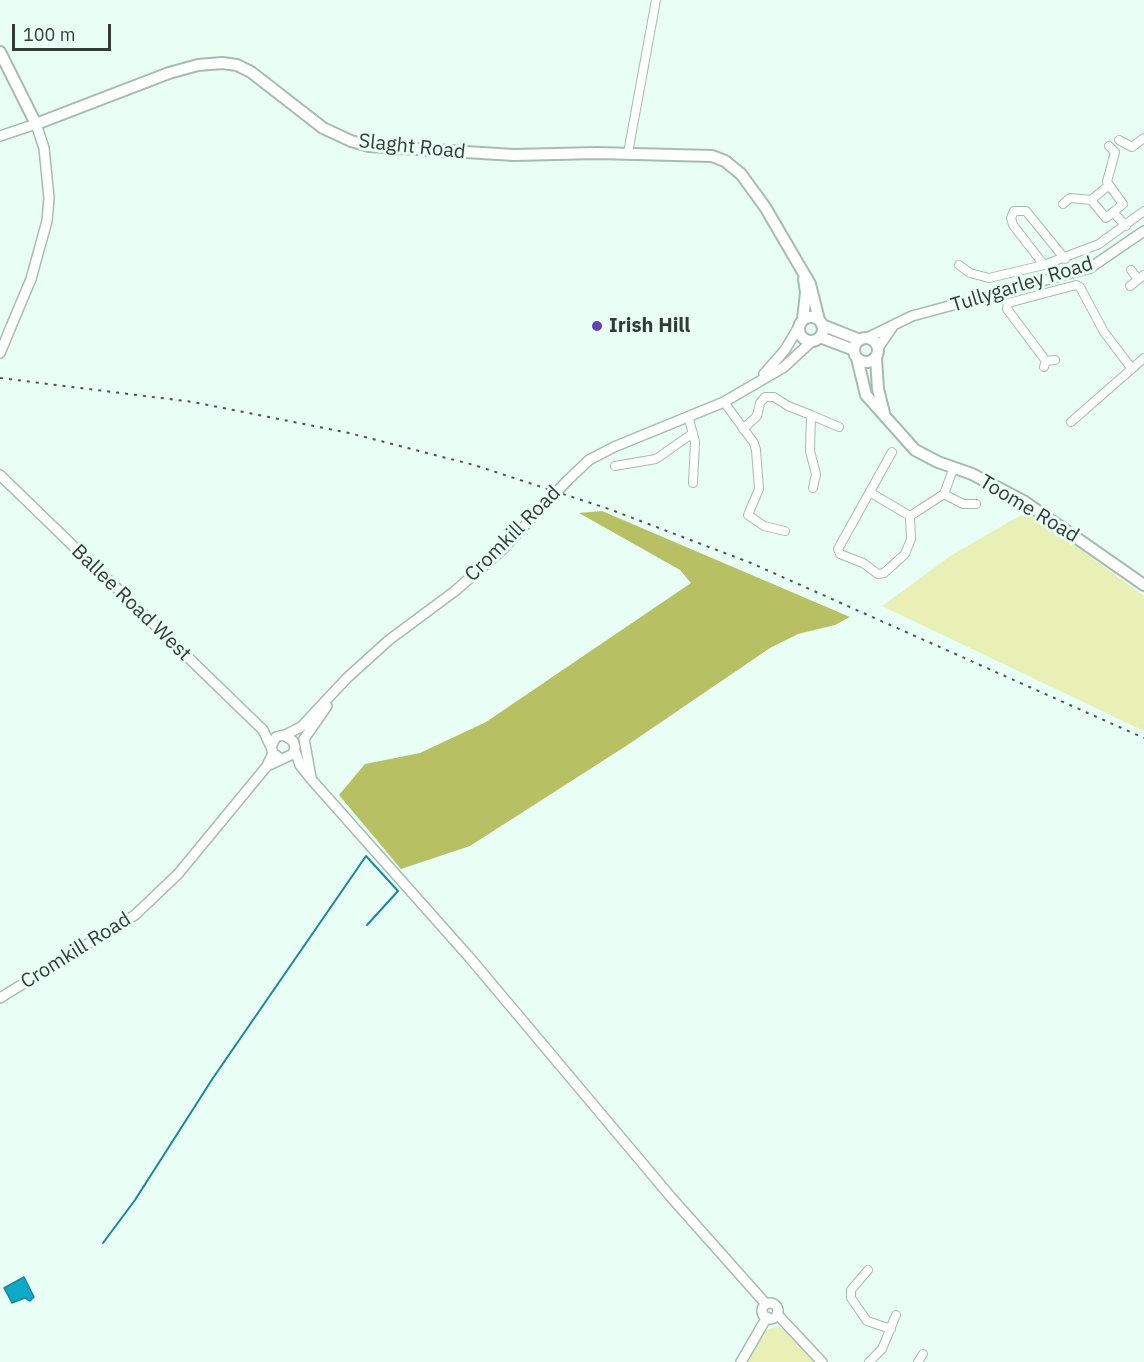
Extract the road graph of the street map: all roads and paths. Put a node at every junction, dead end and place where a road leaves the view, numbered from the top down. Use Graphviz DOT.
graph roads {
  1 [pos="656,0"];
  2 [pos="0,52"];
  3 [pos="36,124"];
  4 [pos="0,136"];
  5 [pos="1144,138"];
  6 [pos="1119,140"];
  7 [pos="1109,146"];
  8 [pos="628,153"];
  9 [pos="1108,186"];
  10 [pos="1091,200"];
  11 [pos="1063,204"];
  12 [pos="1144,211"];
  13 [pos="1113,212"];
  14 [pos="1126,226"];
  15 [pos="1144,231"];
  16 [pos="1065,259"];
  17 [pos="960,265"];
  18 [pos="1044,266"];
  19 [pos="802,270"];
  20 [pos="1131,270"];
  21 [pos="1141,277"];
  22 [pos="1130,286"];
  23 [pos="820,322"];
  24 [pos="800,324"];
  25 [pos="893,326"];
  26 [pos="816,339"];
  27 [pos="864,339"];
  28 [pos="0,353"];
  29 [pos="877,353"];
  30 [pos="855,354"];
  31 [pos="1144,358"];
  32 [pos="1048,363"];
  33 [pos="1132,369"];
  34 [pos="753,385"];
  35 [pos="724,402"];
  36 [pos="811,415"];
  37 [pos="885,416"];
  38 [pos="689,418"];
  39 [pos="1071,422"];
  40 [pos="840,427"];
  41 [pos="743,429"];
  42 [pos="693,433"];
  43 [pos="892,452"];
  44 [pos="615,466"];
  45 [pos="954,467"];
  46 [pos="0,475"];
  47 [pos="693,483"];
  48 [pos="813,488"];
  49 [pos="871,493"];
  50 [pos="944,494"];
  51 [pos="976,504"];
  52 [pos="910,516"];
  53 [pos="785,531"];
  54 [pos="1144,585"];
  55 [pos="341,684"];
  56 [pos="301,727"];
  57 [pos="262,730"];
  58 [pos="282,736"];
  59 [pos="295,748"];
  60 [pos="278,755"];
  61 [pos="300,765"];
  62 [pos="311,779"];
  63 [pos="0,998"];
  64 [pos="868,1270"];
  65 [pos="766,1304"];
  66 [pos="777,1314"];
  67 [pos="896,1315"];
  68 [pos="767,1317"];
  69 [pos="891,1329"];
  70 [pos="923,1354"];
  71 [pos="874,1360"];
  72 [pos="741,1362"];
  73 [pos="822,1362"];
  74 [pos="918,1362"];
  1 -- 8 [label="street"];
  2 -- 3 [label="main road"];
  3 -- 4 [label="street, Slaght Road"];
  3 -- 8 [label="main road, Slaght Road"];
  3 -- 28 [label="street"];
  5 -- 6 [label="street"];
  7 -- 9 [label="street"];
  8 -- 19 [label="main road, Slaght Road"];
  9 -- 10 [label="street"];
  9 -- 13 [label="street"];
  10 -- 11 [label="street"];
  10 -- 13 [label="street"];
  12 -- 14 [label="street"];
  13 -- 14 [label="street"];
  14 -- 16 [label="street"];
  15 -- 25 [label="street, Tullygarley Road"];
  16 -- 18 [label="street"];
  16 -- 18 [label="street"];
  17 -- 18 [label="street"];
  19 -- 23 [label="main road, Slaght Road"];
  19 -- 24 [label="main road, Slaght Road"];
  20 -- 21 [label="street"];
  21 -- 22 [label="street"];
  23 -- 24 [label="main road"];
  23 -- 26 [label="main road"];
  23 -- 27 [label="main road"];
  24 -- 26 [label="main road"];
  24 -- 34 [label="street, Cromkill Road"];
  25 -- 27 [label="street, Tullygarley Road"];
  25 -- 29 [label="street"];
  26 -- 30 [label="main road"];
  26 -- 34 [label="street, Cromkill Road"];
  27 -- 29 [label="main road"];
  27 -- 30 [label="main road"];
  29 -- 30 [label="main road"];
  29 -- 37 [label="main road, Toome Road"];
  30 -- 37 [label="main road, Toome Road"];
  31 -- 33 [label="street"];
  32 -- 33 [label="street"];
  33 -- 39 [label="street"];
  34 -- 35 [label="street, Cromkill Road"];
  35 -- 38 [label="street, Cromkill Road"];
  35 -- 41 [label="street"];
  36 -- 40 [label="street"];
  36 -- 41 [label="street"];
  36 -- 48 [label="street"];
  37 -- 45 [label="main road, Toome Road"];
  38 -- 42 [label="street"];
  38 -- 55 [label="street, Cromkill Road, bridge"];
  41 -- 53 [label="street"];
  42 -- 44 [label="street"];
  42 -- 47 [label="street"];
  43 -- 49 [label="street"];
  45 -- 50 [label="street"];
  45 -- 54 [label="main road, Toome Road"];
  46 -- 57 [label="street, Ballee Road West"];
  49 -- 52 [label="street"];
  49 -- 52 [label="street"];
  50 -- 51 [label="street"];
  50 -- 52 [label="street"];
  55 -- 56 [label="street, Cromkill Road"];
  55 -- 62 [label="street"];
  56 -- 58 [label="street, Cromkill Road"];
  56 -- 59 [label="street, Cromkill Road"];
  57 -- 58 [label="street, Ballee Road West"];
  57 -- 60 [label="street, Ballee Road West"];
  58 -- 59 [label="street"];
  58 -- 60 [label="street"];
  59 -- 60 [label="street, Cromkill Road"];
  59 -- 61 [label="street"];
  60 -- 61 [label="street"];
  60 -- 63 [label="street, Cromkill Road"];
  61 -- 62 [label="street"];
  62 -- 65 [label="street"];
  64 -- 69 [label="street"];
  65 -- 66 [label="street"];
  65 -- 68 [label="street"];
  66 -- 68 [label="street"];
  66 -- 73 [label="street"];
  67 -- 69 [label="street"];
  68 -- 72 [label="street"];
  69 -- 71 [label="street"];
  70 -- 74 [label="street"];
}
